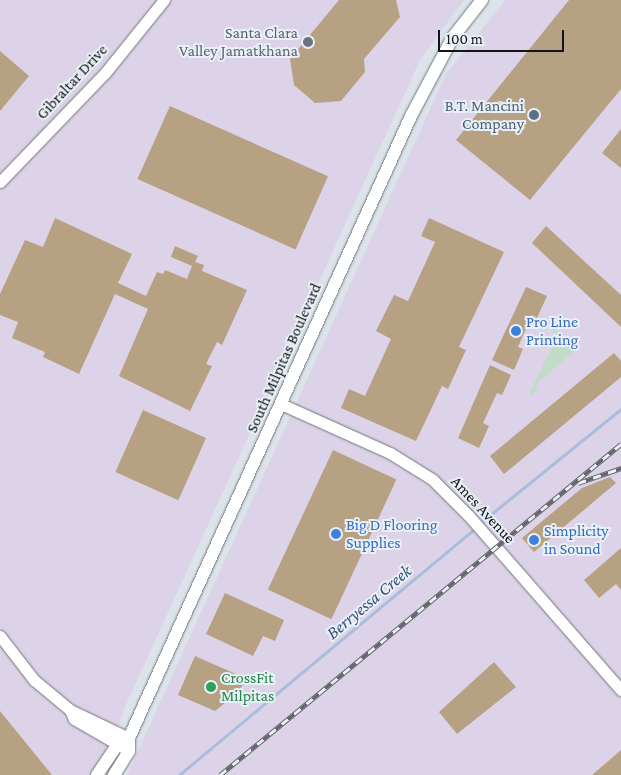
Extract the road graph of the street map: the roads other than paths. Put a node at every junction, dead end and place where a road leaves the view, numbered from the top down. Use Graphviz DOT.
graph roads {
  1 [pos="164,0"];
  2 [pos="482,0"];
  3 [pos="0,182"];
  4 [pos="281,404"];
  5 [pos="0,636"];
  6 [pos="621,690"];
  7 [pos="125,744"];
  8 [pos="98,775"];
  9 [pos="114,775"];
  1 -- 3 [label="street, Gibraltar Drive"];
  2 -- 4 [label="main road, South Milpitas Boulevard"];
  4 -- 6 [label="street, Ames Avenue"];
  4 -- 7 [label="main road, South Milpitas Boulevard"];
  5 -- 7 [label="street"];
  7 -- 8 [label="main road, South Milpitas Boulevard"];
  7 -- 9 [label="main road, South Milpitas Boulevard"];
}
